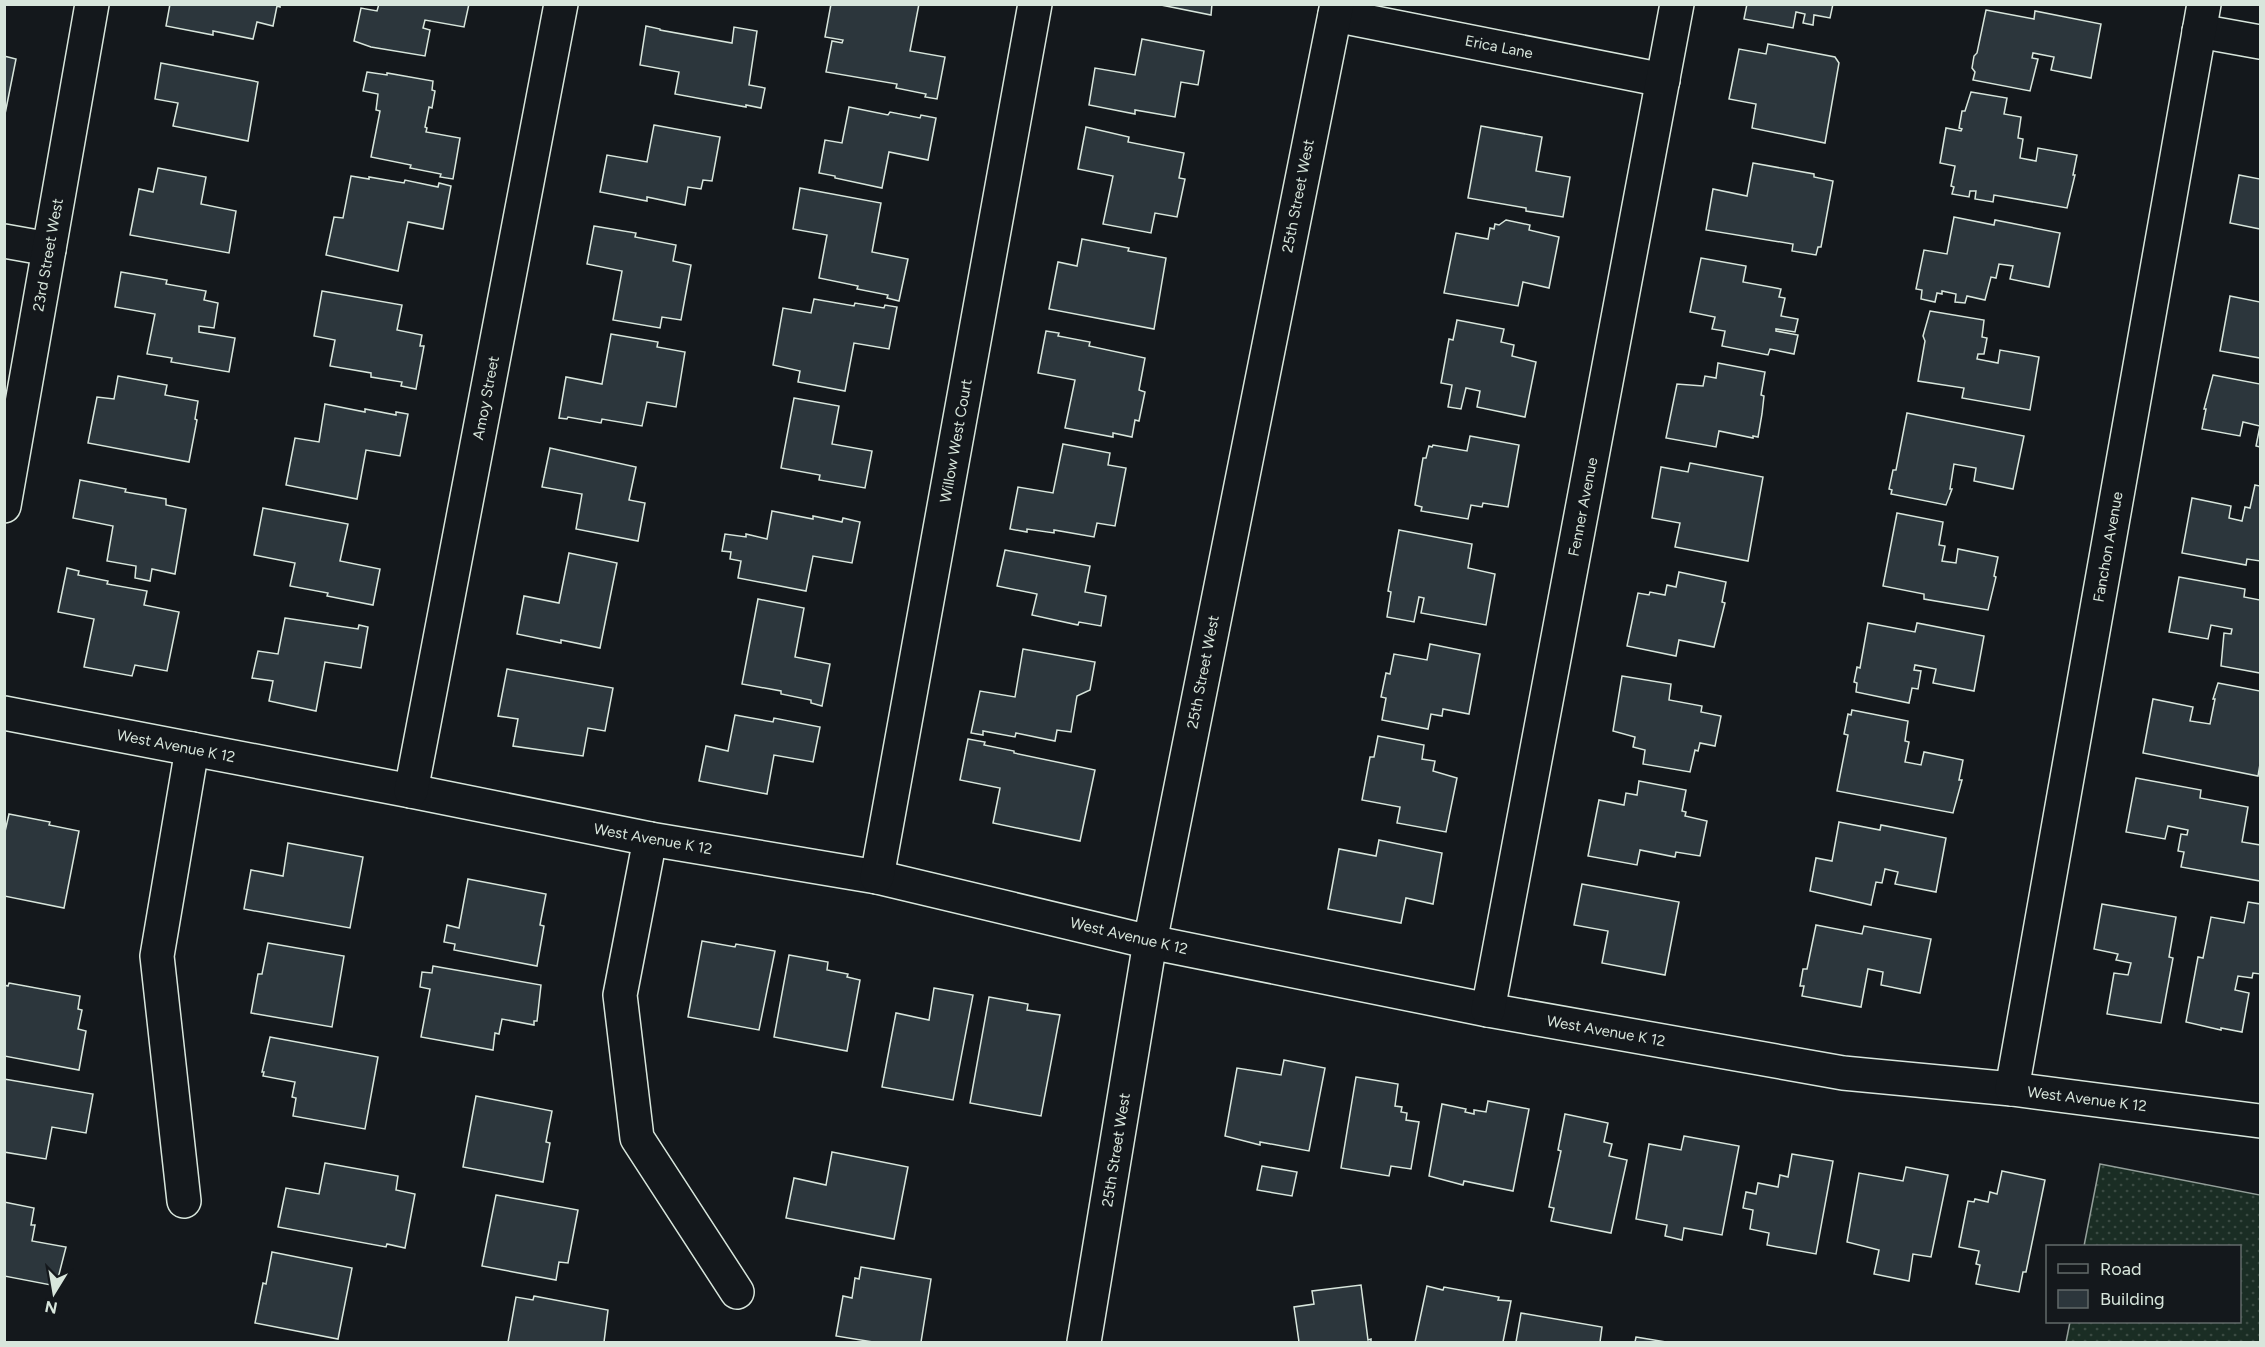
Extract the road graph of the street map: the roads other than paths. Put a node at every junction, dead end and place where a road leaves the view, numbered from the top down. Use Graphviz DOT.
graph roads {
  1 [pos="92,4"];
  2 [pos="561,4"];
  3 [pos="1035,4"];
  4 [pos="1677,4"];
  5 [pos="1336,10"];
  6 [pos="2201,18"];
  7 [pos="2260,42"];
  8 [pos="1663,80"];
  9 [pos="4,241"];
  10 [pos="49,249"];
  11 [pos="4,506"];
  12 [pos="4,713"];
  13 [pos="192,749"];
  14 [pos="411,790"];
  15 [pos="650,839"];
  16 [pos="877,877"];
  17 [pos="1150,942"];
  18 [pos="1488,1010"];
  19 [pos="2012,1089"];
  20 [pos="2260,1120"];
  21 [pos="184,1201"];
  22 [pos="736,1292"];
  23 [pos="1084,1342"];
  1 -- 10 [label="street, 23rd Street West"];
  2 -- 14 [label="street, Amoy Street"];
  3 -- 16 [label="street, Willow West Court"];
  4 -- 8 [label="street, Fenner Avenue"];
  5 -- 8 [label="street, Erica Lane"];
  5 -- 17 [label="street, 25th Street West"];
  6 -- 7 [label="street"];
  6 -- 19 [label="street, Fanchon Avenue"];
  8 -- 18 [label="street, Fenner Avenue"];
  9 -- 10 [label="street"];
  10 -- 11 [label="street, 23rd Street West"];
  12 -- 13 [label="street, West Avenue K 12"];
  13 -- 14 [label="street, West Avenue K 12"];
  13 -- 21 [label="street"];
  14 -- 15 [label="street, West Avenue K 12"];
  15 -- 16 [label="street, West Avenue K 12"];
  15 -- 22 [label="street"];
  16 -- 17 [label="street, West Avenue K 12"];
  17 -- 18 [label="street, West Avenue K 12"];
  17 -- 23 [label="street, 25th Street West"];
  18 -- 19 [label="street, West Avenue K 12"];
  19 -- 20 [label="street, West Avenue K 12"];
}
